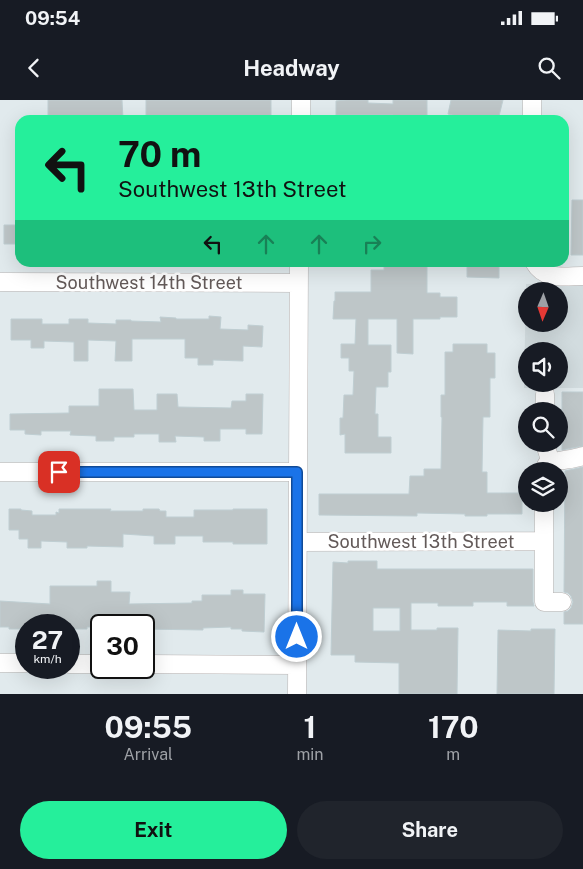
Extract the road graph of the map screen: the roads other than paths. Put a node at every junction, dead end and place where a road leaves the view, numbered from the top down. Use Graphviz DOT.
graph roads {
  1 [pos="301,100"];
  2 [pos="532,100"];
  3 [pos="301,115"];
  4 [pos="532,115"];
  5 [pos="299,267"];
  6 [pos="537,267"];
  7 [pos="583,276"];
  8 [pos="0,282"];
  9 [pos="298,283"];
  10 [pos="583,456"];
  11 [pos="561,462"];
  12 [pos="0,472"];
  13 [pos="297,472"];
  14 [pos="544,512"];
  15 [pos="544,541"];
  16 [pos="298,542"];
  17 [pos="562,602"];
  18 [pos="0,663"];
  19 [pos="15,663"];
  20 [pos="155,664"];
  21 [pos="297,665"];
  22 [pos="297,694"];
  1 -- 3 [label="street"];
  2 -- 4 [label="street"];
  5 -- 9 [label="street"];
  6 -- 7 [label="street"];
  8 -- 9 [label="street, Southwest 14th Street"];
  9 -- 13 [label="street"];
  10 -- 11 [label="street"];
  12 -- 13 [label="street"];
  13 -- 16 [label="street"];
  14 -- 15 [label="street"];
  15 -- 16 [label="street, Southwest 13th Street"];
  15 -- 17 [label="street"];
  16 -- 21 [label="street"];
  18 -- 19 [label="street"];
  20 -- 21 [label="street"];
  21 -- 22 [label="street"];
}
